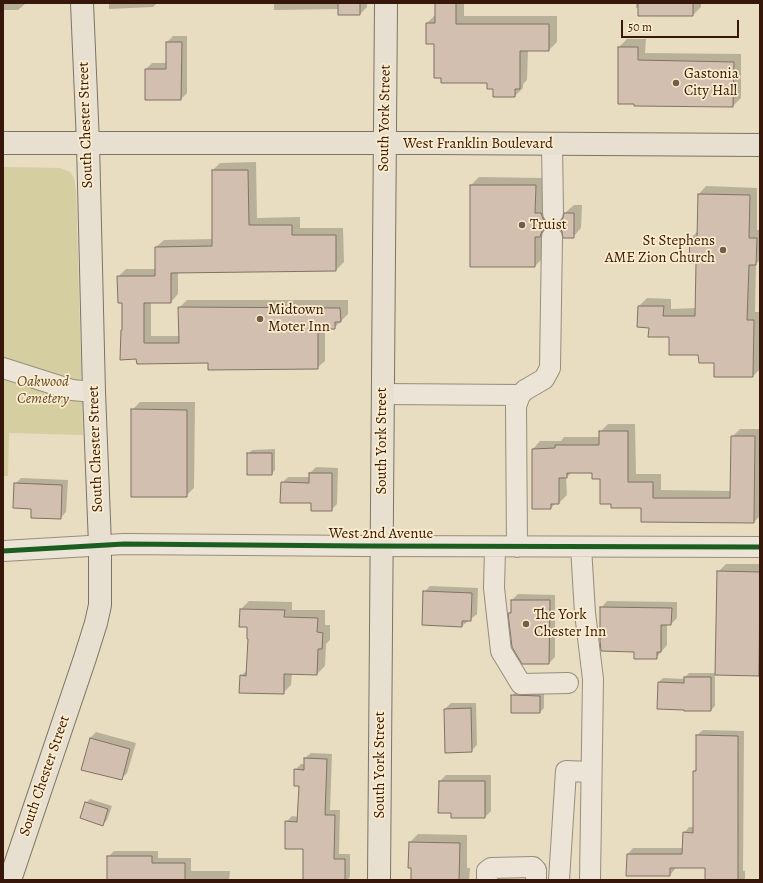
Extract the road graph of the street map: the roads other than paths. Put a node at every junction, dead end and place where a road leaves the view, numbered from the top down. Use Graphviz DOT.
graph roads {
  1 [pos="82,3"];
  2 [pos="386,3"];
  3 [pos="3,143"];
  4 [pos="88,143"];
  5 [pos="384,143"];
  6 [pos="552,144"];
  7 [pos="760,146"];
  8 [pos="552,213"];
  9 [pos="552,238"];
  10 [pos="3,368"];
  11 [pos="94,392"];
  12 [pos="382,394"];
  13 [pos="520,395"];
  14 [pos="100,545"];
  15 [pos="382,546"];
  16 [pos="495,546"];
  17 [pos="516,547"];
  18 [pos="580,547"];
  19 [pos="760,547"];
  20 [pos="3,551"];
  21 [pos="568,683"];
  22 [pos="591,772"];
  23 [pos="10,880"];
  24 [pos="379,880"];
  25 [pos="487,880"];
  26 [pos="536,880"];
  27 [pos="559,880"];
  28 [pos="590,880"];
  1 -- 4 [label="main road, South Chester Street"];
  2 -- 5 [label="main road, South York Street"];
  3 -- 4 [label="main road, West Franklin Boulevard"];
  4 -- 5 [label="main road, West Franklin Boulevard"];
  4 -- 11 [label="main road, South Chester Street"];
  5 -- 6 [label="main road, West Franklin Boulevard"];
  5 -- 12 [label="main road, South York Street"];
  6 -- 7 [label="main road, West Franklin Boulevard"];
  6 -- 8 [label="street"];
  9 -- 13 [label="street"];
  10 -- 11 [label="street"];
  11 -- 14 [label="main road, South Chester Street"];
  12 -- 13 [label="street"];
  12 -- 15 [label="main road, South York Street"];
  13 -- 17 [label="street"];
  14 -- 15 [label="street, West 2nd Avenue"];
  14 -- 20 [label="street, West 2nd Avenue"];
  14 -- 23 [label="main road, South Chester Street"];
  15 -- 16 [label="street, West 2nd Avenue"];
  15 -- 24 [label="main road, South York Street"];
  16 -- 17 [label="street, West 2nd Avenue"];
  16 -- 21 [label="street"];
  17 -- 18 [label="street, West 2nd Avenue"];
  18 -- 19 [label="street, West 2nd Avenue"];
  18 -- 22 [label="street"];
  22 -- 27 [label="street"];
  22 -- 28 [label="street"];
  25 -- 26 [label="street"];
}
